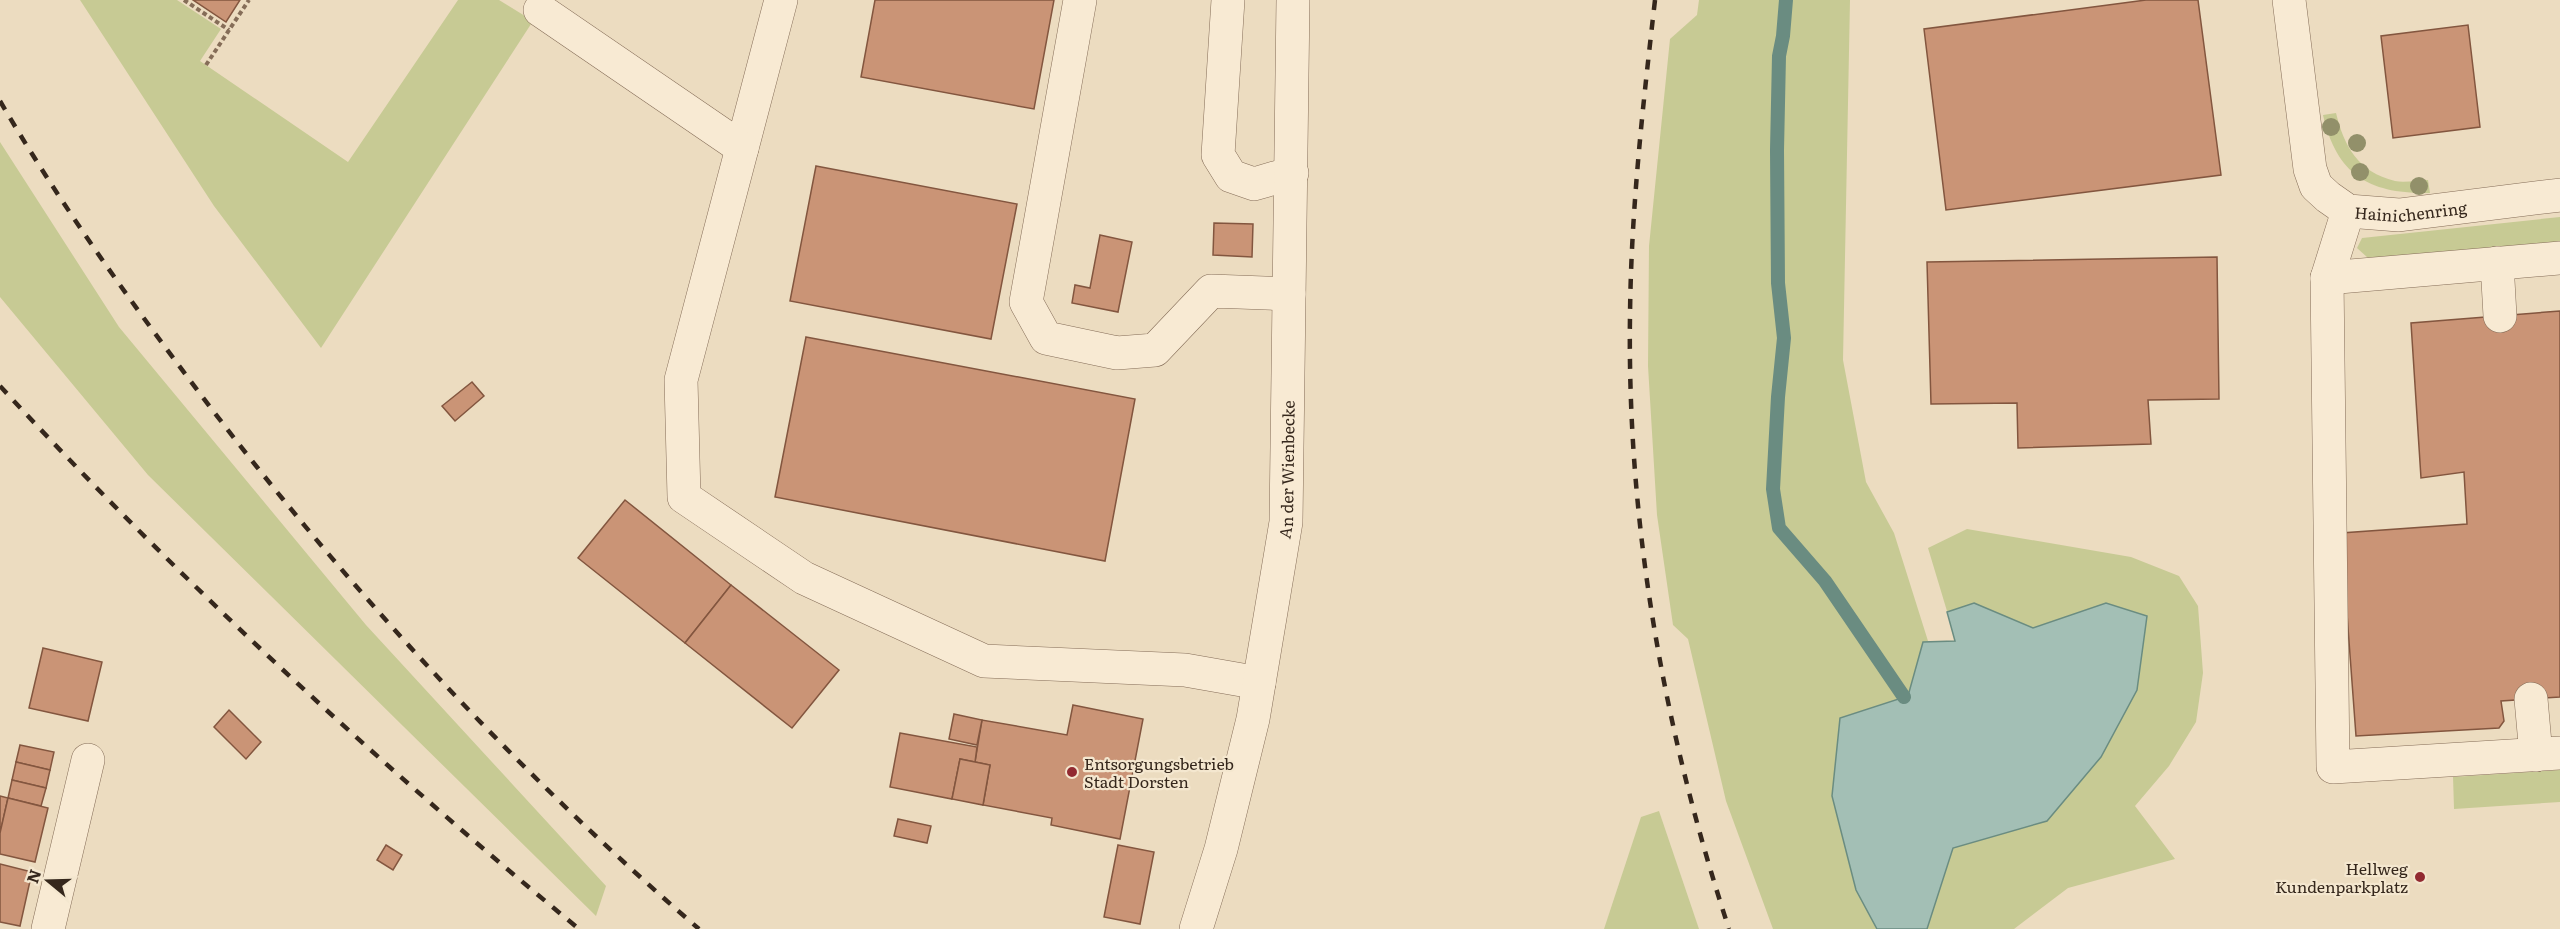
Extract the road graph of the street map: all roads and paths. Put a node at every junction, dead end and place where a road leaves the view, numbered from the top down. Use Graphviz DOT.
graph roads {
  1 [pos="184,0"];
  2 [pos="249,0"];
  3 [pos="781,0"];
  4 [pos="1080,0"];
  5 [pos="1228,0"];
  6 [pos="1293,0"];
  7 [pos="2289,0"];
  8 [pos="540,10"];
  9 [pos="229,30"];
  10 [pos="206,65"];
  11 [pos="742,148"];
  12 [pos="1292,173"];
  13 [pos="2560,195"];
  14 [pos="2348,211"];
  15 [pos="2560,258"];
  16 [pos="2497,263"];
  17 [pos="2327,278"];
  18 [pos="1289,294"];
  19 [pos="2500,316"];
  20 [pos="1259,683"];
  21 [pos="2531,699"];
  22 [pos="2548,754"];
  23 [pos="88,759"];
  24 [pos="48,929"];
  25 [pos="1196,929"];
  1 -- 9 [label="path"];
  2 -- 9 [label="path"];
  3 -- 11 [label="street"];
  4 -- 18 [label="street"];
  5 -- 12 [label="street"];
  6 -- 12 [label="street, An der Wienbecke"];
  7 -- 14 [label="street, Hainichenring"];
  8 -- 11 [label="street"];
  9 -- 10 [label="path"];
  11 -- 20 [label="street"];
  12 -- 18 [label="street, An der Wienbecke"];
  13 -- 14 [label="street, Hainichenring"];
  14 -- 17 [label="street"];
  15 -- 16 [label="street"];
  16 -- 17 [label="street"];
  16 -- 19 [label="street"];
  17 -- 22 [label="street"];
  18 -- 20 [label="street, An der Wienbecke"];
  20 -- 25 [label="street, An der Wienbecke"];
  21 -- 22 [label="street"];
  23 -- 24 [label="street"];
}
